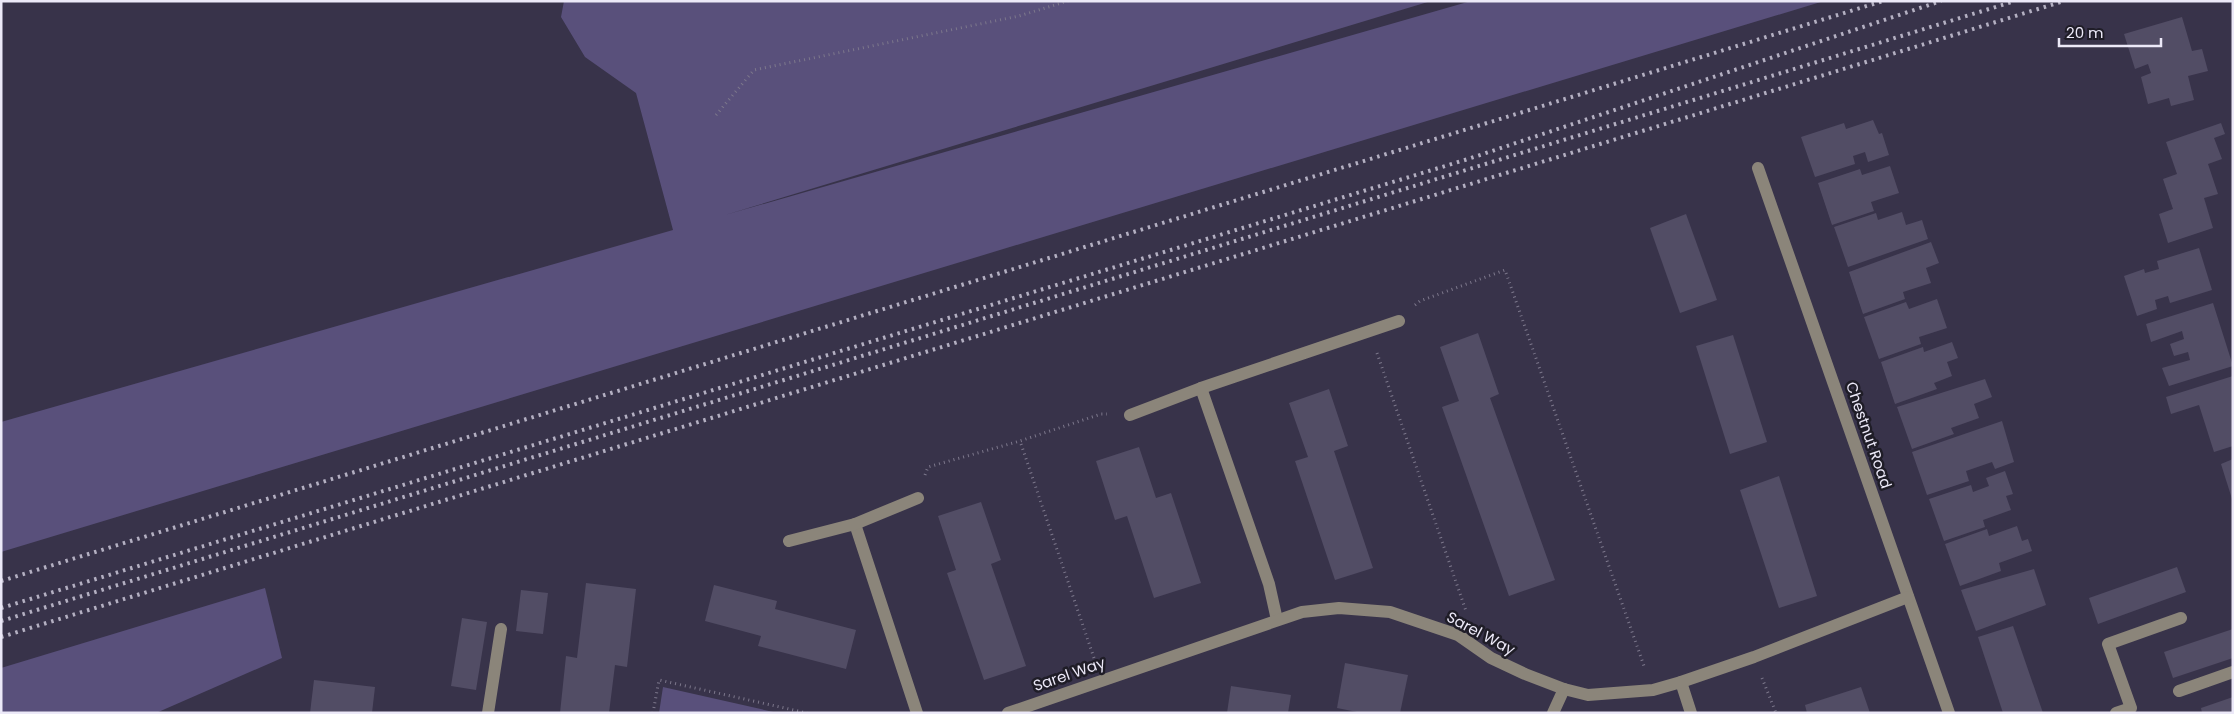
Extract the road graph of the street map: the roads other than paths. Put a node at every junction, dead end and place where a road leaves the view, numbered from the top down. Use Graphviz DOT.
graph roads {
  1 [pos="1758,168"];
  2 [pos="1398,321"];
  3 [pos="1201,388"];
  4 [pos="1130,415"];
  5 [pos="918,498"];
  6 [pos="855,524"];
  7 [pos="790,542"];
  8 [pos="1908,597"];
  9 [pos="2181,618"];
  10 [pos="1277,620"];
  11 [pos="502,629"];
  12 [pos="2233,672"];
  13 [pos="1681,682"];
  14 [pos="1564,688"];
  15 [pos="2179,691"];
  16 [pos="488,713"];
  17 [pos="917,713"];
  18 [pos="1008,713"];
  19 [pos="1553,713"];
  20 [pos="1691,713"];
  21 [pos="1949,713"];
  22 [pos="2116,713"];
  1 -- 8 [label="street, Chestnut Road"];
  2 -- 3 [label="street"];
  3 -- 4 [label="street"];
  3 -- 10 [label="street"];
  5 -- 6 [label="street"];
  6 -- 7 [label="street"];
  6 -- 17 [label="street"];
  8 -- 13 [label="street, Sarel Way"];
  8 -- 21 [label="street, Chestnut Road"];
  9 -- 22 [label="street"];
  10 -- 14 [label="street, Sarel Way"];
  10 -- 18 [label="street, Sarel Way"];
  11 -- 16 [label="street"];
  12 -- 15 [label="street"];
  13 -- 14 [label="street, Sarel Way"];
  13 -- 20 [label="street"];
  14 -- 19 [label="street"];
}
